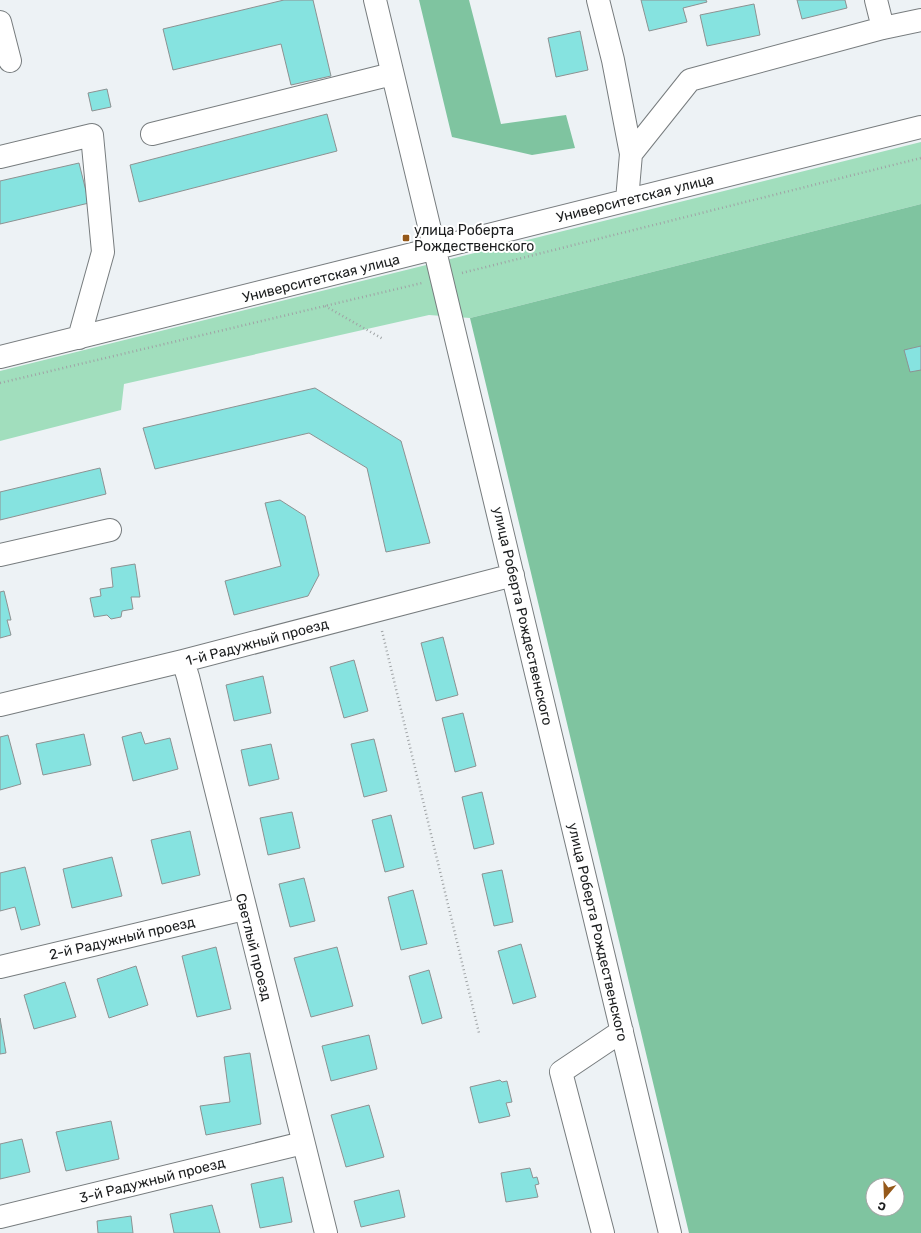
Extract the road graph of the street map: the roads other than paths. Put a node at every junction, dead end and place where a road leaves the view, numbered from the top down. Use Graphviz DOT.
graph roads {
  1 [pos="375,0"];
  2 [pos="598,0"];
  3 [pos="876,0"];
  4 [pos="921,20"];
  5 [pos="0,22"];
  6 [pos="883,28"];
  7 [pos="10,61"];
  8 [pos="392,74"];
  9 [pos="921,127"];
  10 [pos="152,134"];
  11 [pos="631,154"];
  12 [pos="0,157"];
  13 [pos="627,200"];
  14 [pos="435,250"];
  15 [pos="79,338"];
  16 [pos="0,357"];
  17 [pos="110,530"];
  18 [pos="0,555"];
  19 [pos="513,576"];
  20 [pos="183,661"];
  21 [pos="0,705"];
  22 [pos="244,909"];
  23 [pos="0,967"];
  24 [pos="622,1031"];
  25 [pos="303,1143"];
  26 [pos="0,1217"];
  27 [pos="326,1233"];
  28 [pos="603,1233"];
  29 [pos="670,1233"];
  1 -- 8 [label="street, улица Роберта Рождественского"];
  2 -- 11 [label="street"];
  3 -- 6 [label="street"];
  4 -- 6 [label="street"];
  5 -- 7 [label="street"];
  6 -- 11 [label="street"];
  8 -- 10 [label="street"];
  8 -- 14 [label="street, улица Роберта Рождественского"];
  9 -- 13 [label="street, Университетская улица"];
  11 -- 13 [label="street"];
  12 -- 15 [label="street"];
  13 -- 14 [label="street, Университетская улица"];
  14 -- 15 [label="street, Университетская улица"];
  14 -- 19 [label="street, улица Роберта Рождественского"];
  15 -- 16 [label="street, Университетская улица"];
  17 -- 18 [label="street"];
  19 -- 20 [label="street, 1-й Радужный проезд"];
  19 -- 24 [label="street, улица Роберта Рождественского"];
  20 -- 21 [label="street, 1-й Радужный проезд"];
  20 -- 22 [label="street, Светлый проезд"];
  22 -- 23 [label="street, 2-й Радужный проезд"];
  22 -- 25 [label="street, Светлый проезд"];
  24 -- 28 [label="street"];
  24 -- 29 [label="street, улица Роберта Рождественского"];
  25 -- 26 [label="street, 3-й Радужный проезд"];
  25 -- 27 [label="street, Светлый проезд"];
}
